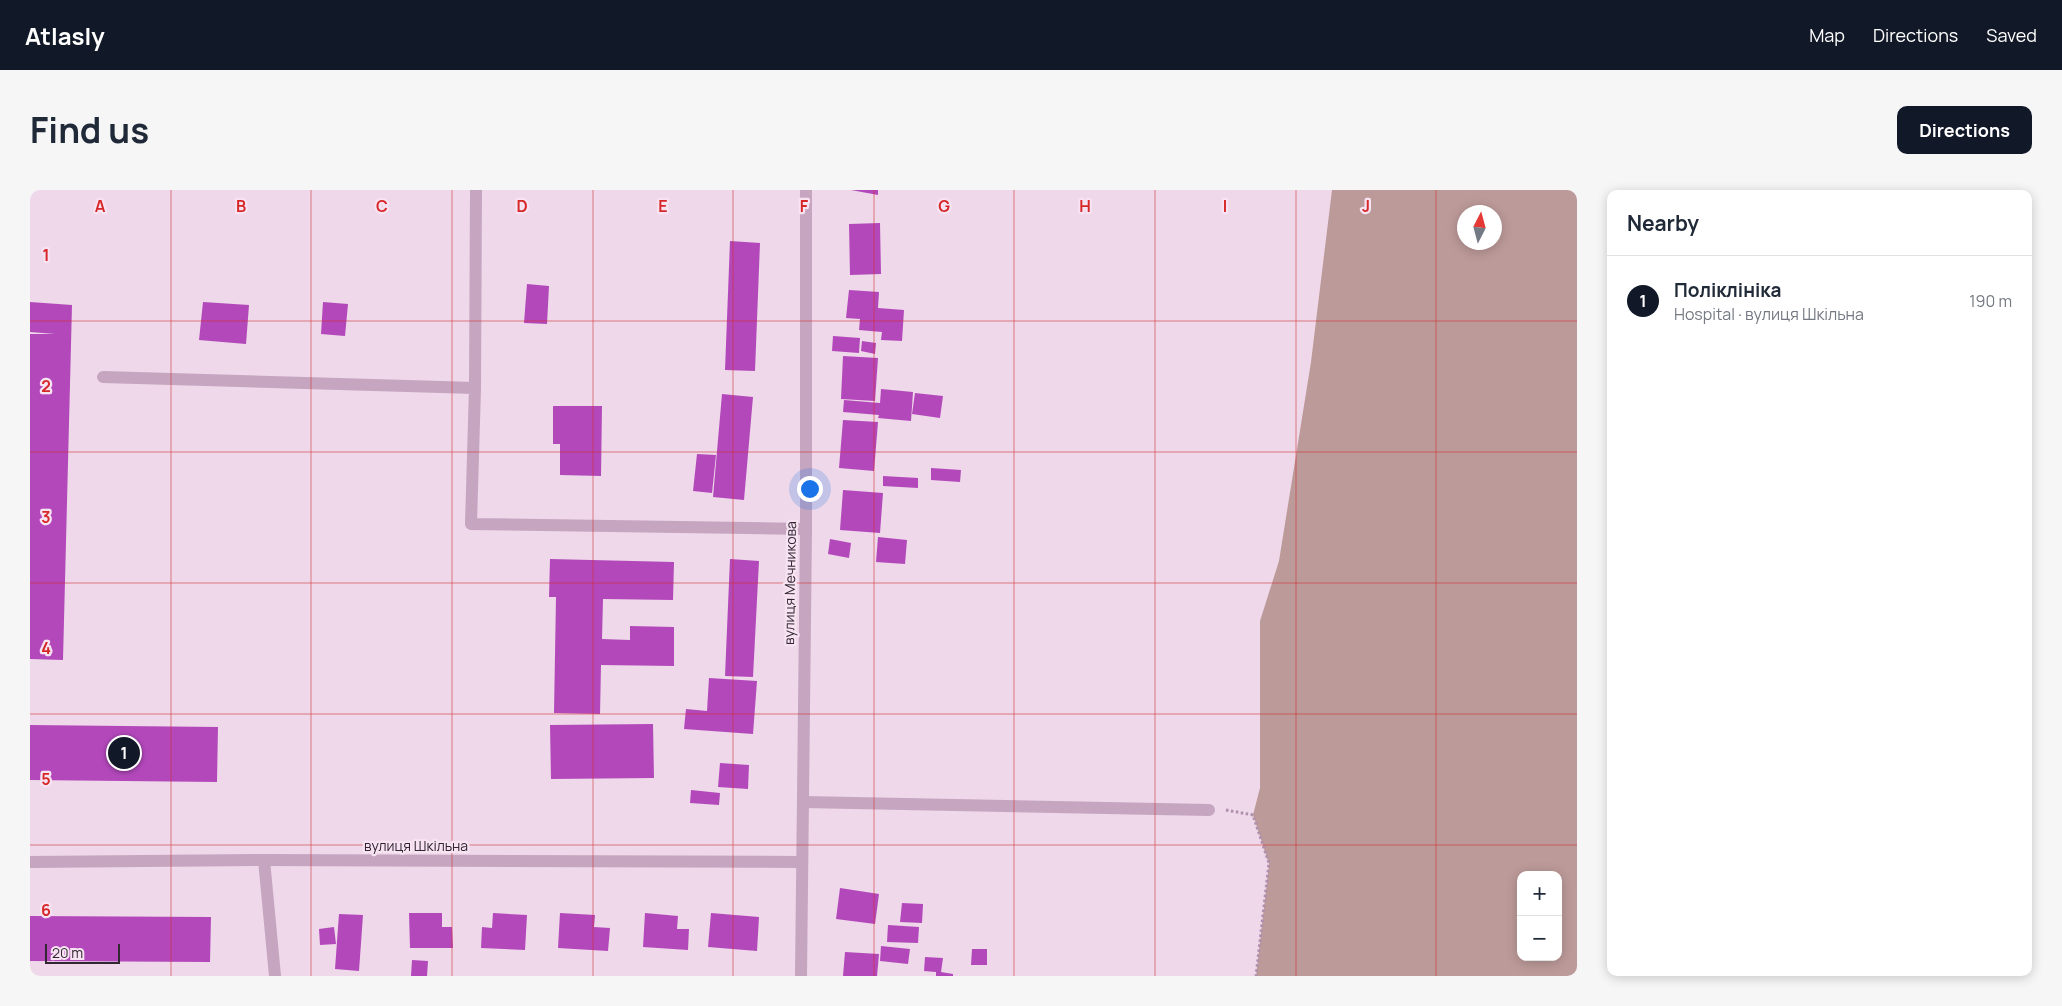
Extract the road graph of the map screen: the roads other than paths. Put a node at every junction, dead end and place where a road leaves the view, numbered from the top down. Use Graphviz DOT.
graph roads {
  1 [pos="476,190"];
  2 [pos="806,190"];
  3 [pos="103,377"];
  4 [pos="475,388"];
  5 [pos="806,529"];
  6 [pos="802,802"];
  7 [pos="1209,810"];
  8 [pos="264,860"];
  9 [pos="30,862"];
  10 [pos="801,862"];
  11 [pos="275,976"];
  12 [pos="801,976"];
  1 -- 4 [label="street"];
  2 -- 5 [label="street, вулиця Мечникова"];
  3 -- 4 [label="street"];
  4 -- 5 [label="street"];
  5 -- 6 [label="street, вулиця Мечникова"];
  6 -- 7 [label="street"];
  6 -- 10 [label="street, вулиця Мечникова"];
  8 -- 9 [label="street, вулиця Шкільна"];
  8 -- 10 [label="street, вулиця Шкільна"];
  8 -- 11 [label="street"];
  10 -- 12 [label="street, вулиця Мечникова"];
}
